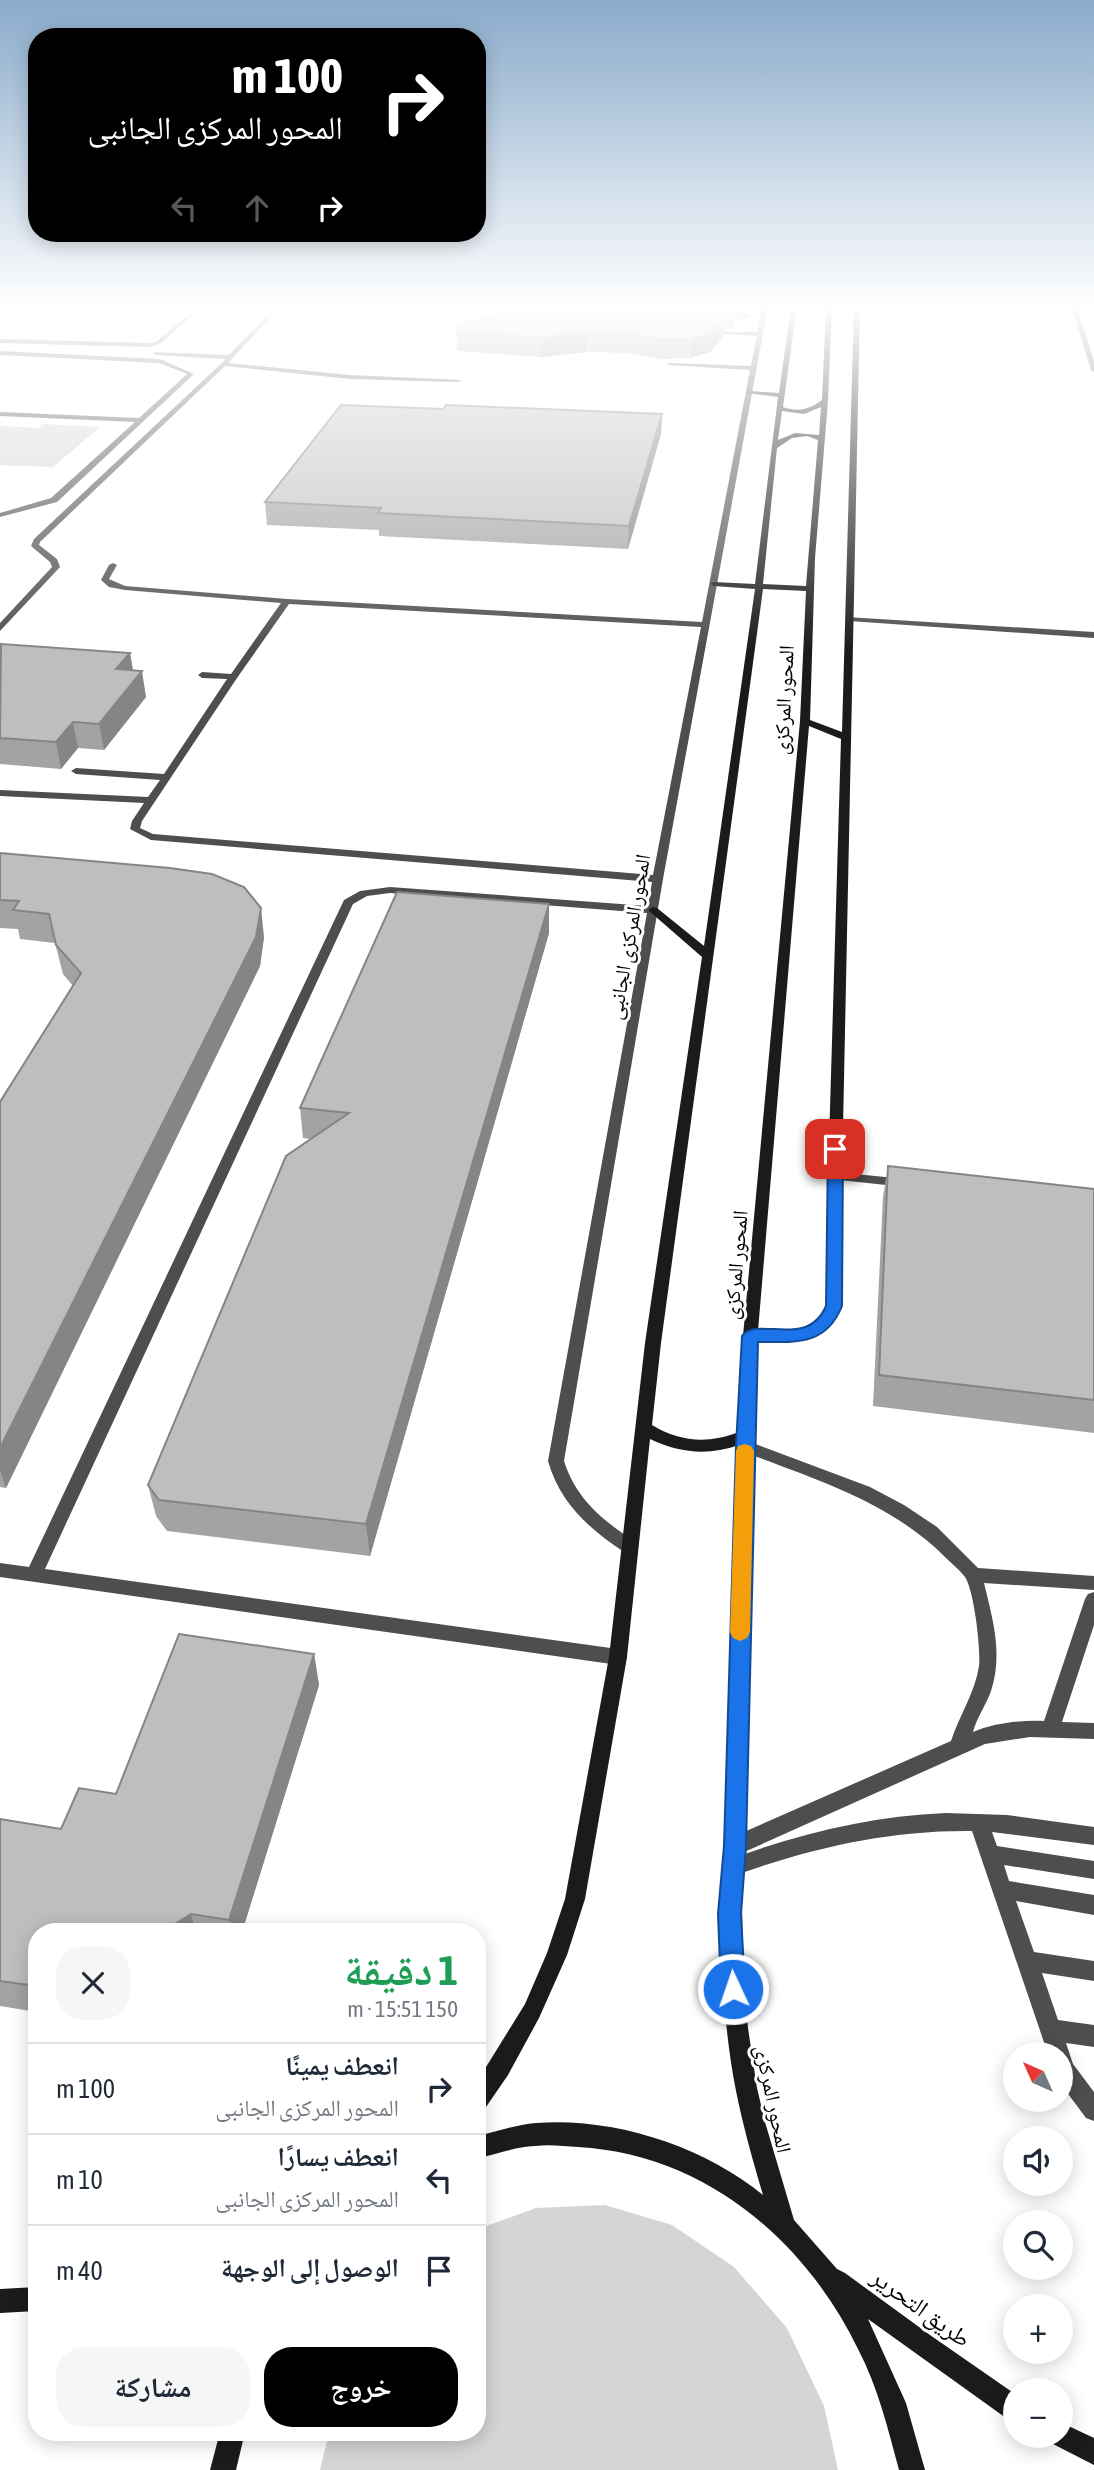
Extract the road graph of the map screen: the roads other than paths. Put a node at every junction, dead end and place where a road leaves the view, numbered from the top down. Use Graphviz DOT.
graph roads {
  1 [pos="141,421"];
  2 [pos="163,421"];
  3 [pos="745,421"];
  4 [pos="778,421"];
  5 [pos="822,421"];
  6 [pos="854,421"];
  7 [pos="820,438"];
  8 [pos="774,447"];
  9 [pos="0,515"];
  10 [pos="113,565"];
  11 [pos="714,584"];
  12 [pos="759,587"];
  13 [pos="810,589"];
  14 [pos="287,601"];
  15 [pos="849,619"];
  16 [pos="706,625"];
  17 [pos="0,628"];
  18 [pos="1094,635"];
  19 [pos="202,675"];
  20 [pos="233,677"];
  21 [pos="805,721"];
  22 [pos="845,737"];
  23 [pos="76,771"];
  24 [pos="166,777"];
  25 [pos="0,793"];
  26 [pos="151,800"];
  27 [pos="658,879"];
  28 [pos="653,910"];
  29 [pos="708,956"];
  30 [pos="835,1176"];
  31 [pos="916,1184"];
  32 [pos="750,1336"];
  33 [pos="644,1428"];
  34 [pos="745,1441"];
  35 [pos="630,1547"];
  36 [pos="0,1570"];
  37 [pos="34,1575"];
  38 [pos="974,1575"];
  39 [pos="1094,1583"];
  40 [pos="1094,1599"];
  41 [pos="618,1657"];
  42 [pos="1051,1728"];
  43 [pos="1094,1731"];
  44 [pos="959,1746"];
  45 [pos="979,1822"];
  46 [pos="1094,1836"];
  47 [pos="735,1846"];
  48 [pos="990,1854"];
  49 [pos="733,1867"];
  50 [pos="1094,1870"];
  51 [pos="1002,1889"];
  52 [pos="1094,1905"];
  53 [pos="1027,1961"];
  54 [pos="1094,1971"];
  55 [pos="1051,2030"];
  56 [pos="1094,2036"];
  57 [pos="1055,2042"];
  58 [pos="1073,2082"];
  59 [pos="486,2087"];
  60 [pos="1094,2110"];
  61 [pos="486,2145"];
  62 [pos="783,2223"];
  63 [pos="830,2276"];
  64 [pos="28,2299"];
  65 [pos="0,2301"];
  66 [pos="1003,2401"];
  67 [pos="230,2441"];
  68 [pos="1073,2441"];
  69 [pos="1094,2452"];
  70 [pos="222,2470"];
  71 [pos="912,2470"];
  1 -- 9 [label="street"];
  2 -- 17 [label="street"];
  3 -- 11 [label="street, المحور المركزى الجانبى"];
  4 -- 8 [label="main road, المحور المركزى"];
  5 -- 7 [label="main road, المحور المركزى"];
  6 -- 15 [label="main road"];
  7 -- 8 [label="main road"];
  7 -- 13 [label="main road, المحور المركزى"];
  8 -- 12 [label="main road, المحور المركزى"];
  10 -- 14 [label="street"];
  11 -- 12 [label="main road"];
  11 -- 16 [label="street, المحور المركزى الجانبى"];
  12 -- 13 [label="main road"];
  12 -- 29 [label="main road, المحور المركزى"];
  13 -- 21 [label="main road, المحور المركزى"];
  14 -- 16 [label="street"];
  14 -- 20 [label="street"];
  15 -- 18 [label="street"];
  15 -- 22 [label="main road"];
  16 -- 27 [label="street, المحور المركزى الجانبى"];
  19 -- 20 [label="street"];
  20 -- 24 [label="street"];
  21 -- 22 [label="main road"];
  21 -- 32 [label="main road, المحور المركزى"];
  22 -- 30 [label="main road"];
  23 -- 24 [label="street"];
  24 -- 26 [label="street"];
  25 -- 26 [label="street"];
  26 -- 27 [label="street"];
  27 -- 28 [label="street, المحور المركزى الجانبى"];
  28 -- 29 [label="main road"];
  28 -- 35 [label="street, المحور المركزى الجانبى"];
  28 -- 37 [label="street"];
  29 -- 33 [label="main road, المحور المركزى"];
  30 -- 31 [label="street"];
  30 -- 32 [label="main road"];
  32 -- 34 [label="main road, المحور المركزى"];
  33 -- 34 [label="main road"];
  33 -- 35 [label="main road, المحور المركزى"];
  34 -- 38 [label="street"];
  34 -- 47 [label="main road, المحور المركزى"];
  35 -- 41 [label="main road, المحور المركزى"];
  36 -- 37 [label="street"];
  37 -- 41 [label="street"];
  38 -- 39 [label="street"];
  38 -- 44 [label="street"];
  40 -- 42 [label="street"];
  41 -- 59 [label="main road, المحور المركزى"];
  42 -- 43 [label="street"];
  42 -- 44 [label="street"];
  44 -- 47 [label="street"];
  45 -- 46 [label="street"];
  45 -- 48 [label="street"];
  45 -- 49 [label="street"];
  47 -- 49 [label="main road, المحور المركزى"];
  48 -- 50 [label="street"];
  48 -- 51 [label="street"];
  49 -- 62 [label="main road, المحور المركزى"];
  51 -- 52 [label="street"];
  51 -- 53 [label="street"];
  53 -- 54 [label="street"];
  53 -- 55 [label="street"];
  55 -- 56 [label="street"];
  55 -- 57 [label="street"];
  58 -- 60 [label="street"];
  61 -- 62 [label="main road"];
  62 -- 63 [label="main road"];
  63 -- 66 [label="main road, طريق التحرير"];
  63 -- 71 [label="main road"];
  64 -- 65 [label="main road"];
  67 -- 70 [label="main road"];
  68 -- 69 [label="main road"];
}
